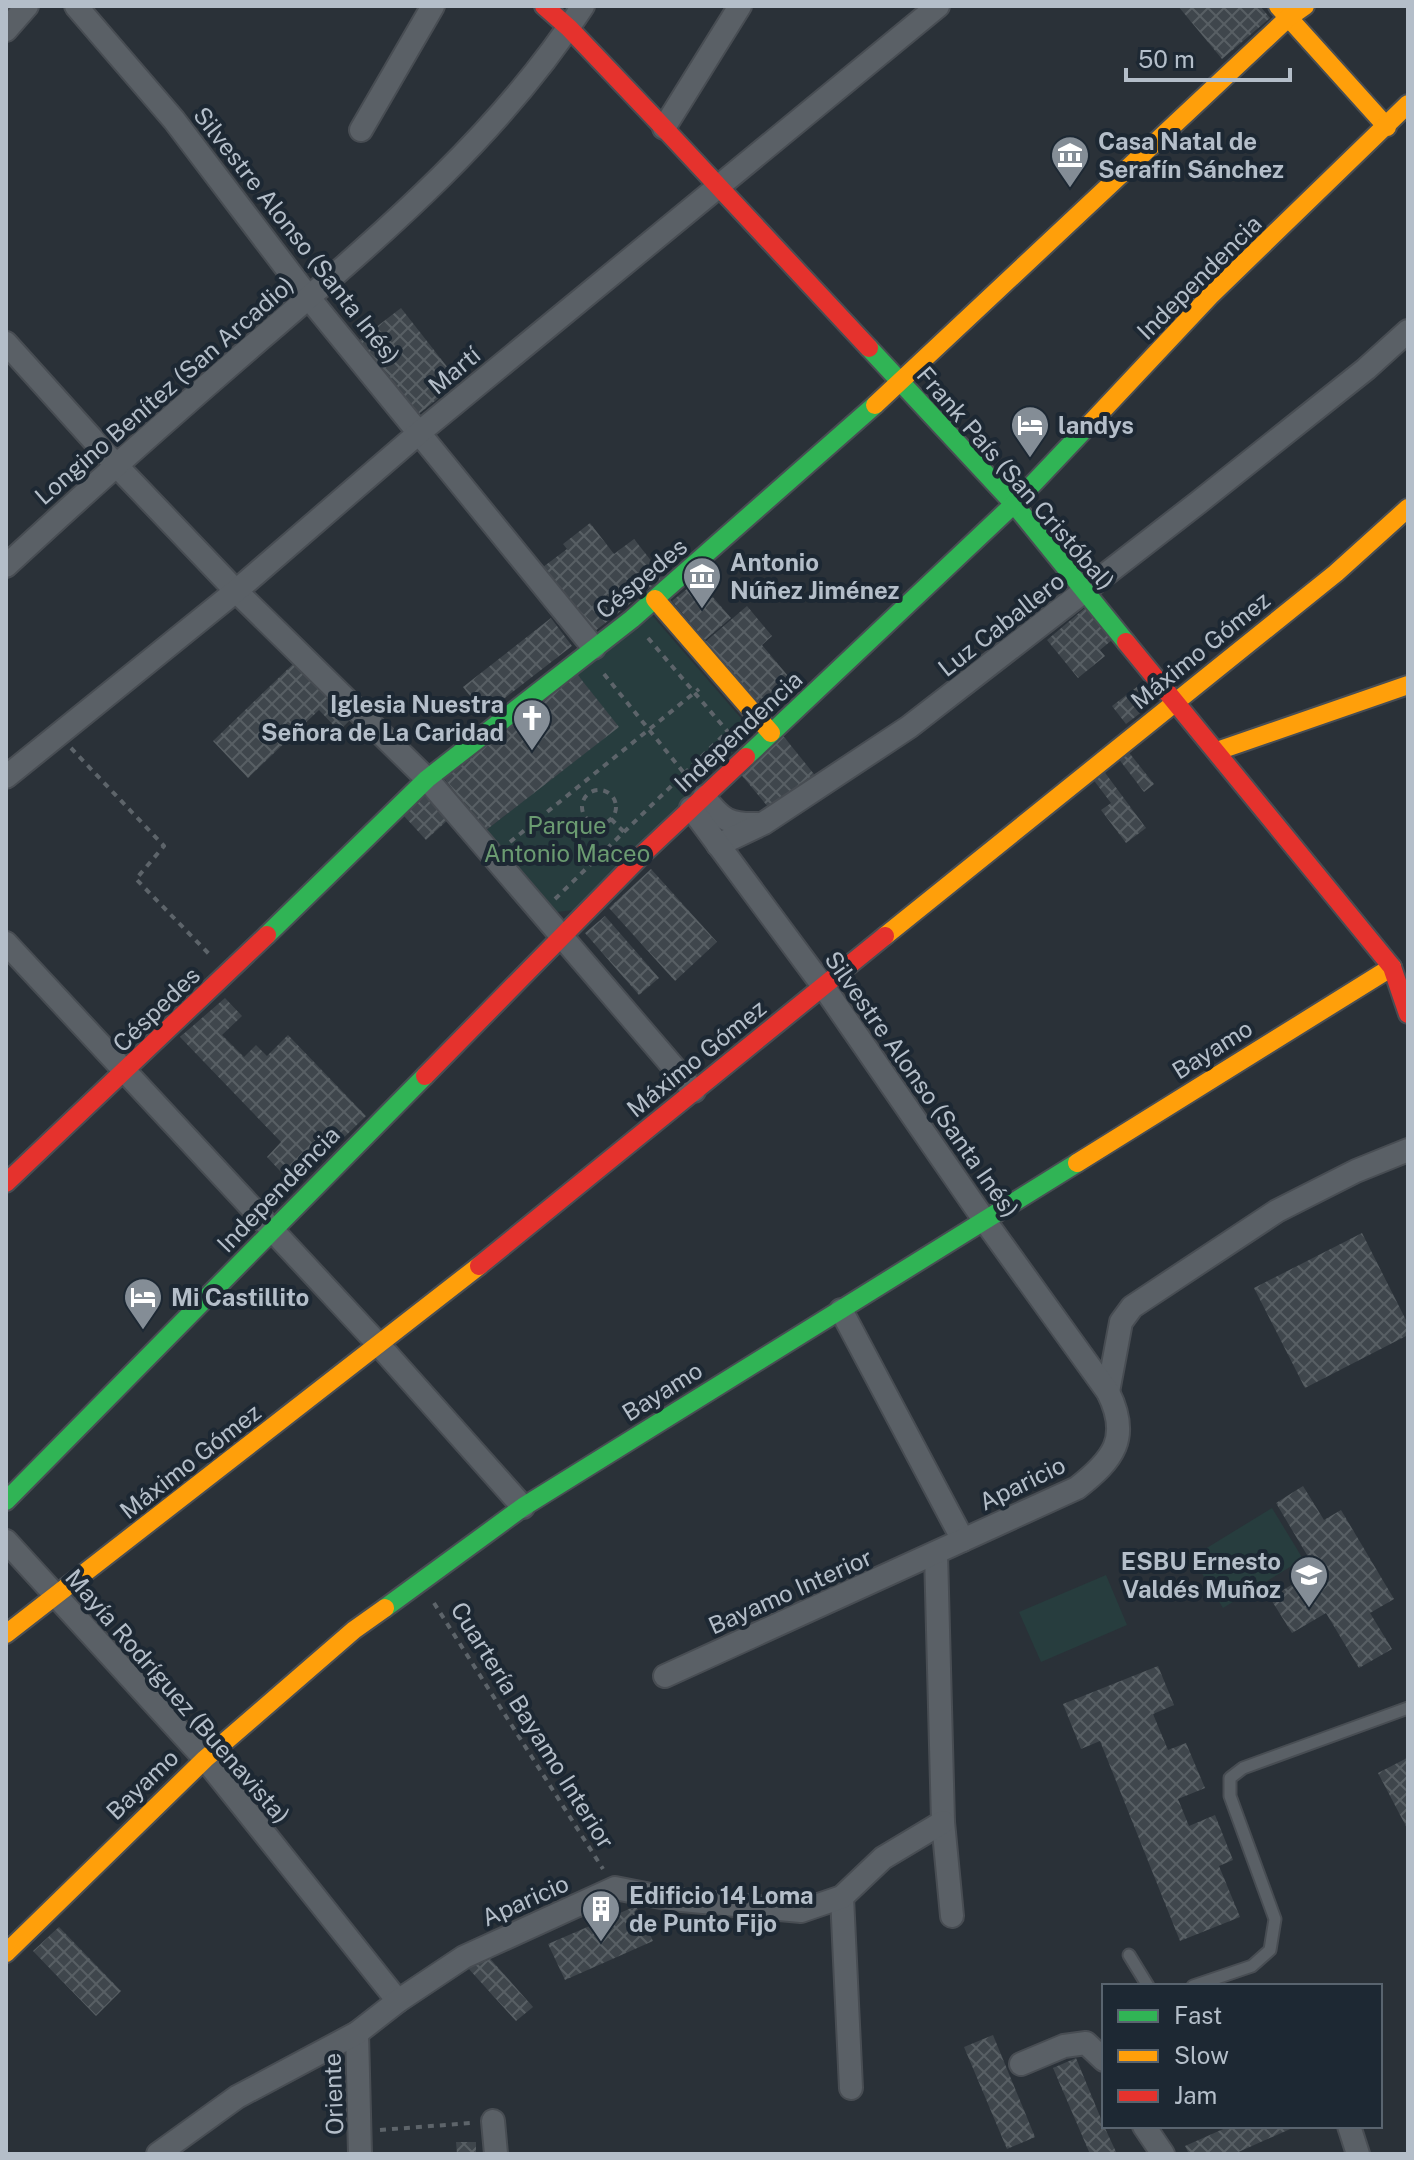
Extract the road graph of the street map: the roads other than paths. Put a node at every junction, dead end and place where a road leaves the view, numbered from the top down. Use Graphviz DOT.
graph roads {
  1 [pos="27,6"];
  2 [pos="76,6"];
  3 [pos="433,6"];
  4 [pos="544,6"];
  5 [pos="583,6"];
  6 [pos="740,6"];
  7 [pos="938,6"];
  8 [pos="1305,6"];
  9 [pos="1283,12"];
  10 [pos="569,28"];
  11 [pos="6,30"];
  12 [pos="1408,104"];
  13 [pos="1387,127"];
  14 [pos="664,128"];
  15 [pos="361,130"];
  16 [pos="716,186"];
  17 [pos="309,298"];
  18 [pos="1408,331"];
  19 [pos="6,343"];
  20 [pos="900,383"];
  21 [pos="420,432"];
  22 [pos="115,464"];
  23 [pos="1014,504"];
  24 [pos="1408,508"];
  25 [pos="6,566"];
  26 [pos="236,591"];
  27 [pos="1085,592"];
  28 [pos="655,599"];
  29 [pos="590,651"];
  30 [pos="1408,685"];
  31 [pos="1175,701"];
  32 [pos="771,733"];
  33 [pos="1217,751"];
  34 [pos="6,777"];
  35 [pos="427,779"];
  36 [pos="697,803"];
  37 [pos="764,823"];
  38 [pos="718,845"];
  39 [pos="562,934"];
  40 [pos="6,943"];
  41 [pos="1400,962"];
  42 [pos="823,986"];
  43 [pos="1408,1014"];
  44 [pos="125,1072"];
  45 [pos="694,1091"];
  46 [pos="1408,1150"];
  47 [pos="6,1183"];
  48 [pos="985,1221"];
  49 [pos="272,1230"];
  50 [pos="841,1310"];
  51 [pos="379,1345"];
  52 [pos="1108,1392"];
  53 [pos="6,1501"];
  54 [pos="523,1507"];
  55 [pos="963,1540"];
  56 [pos="6,1541"];
  57 [pos="936,1553"];
  58 [pos="56,1595"];
  59 [pos="6,1634"];
  60 [pos="665,1676"];
  61 [pos="1408,1708"];
  62 [pos="205,1759"];
  63 [pos="943,1822"];
  64 [pos="842,1897"];
  65 [pos="952,1916"];
  66 [pos="6,1953"];
  67 [pos="1129,1955"];
  68 [pos="1147,1984"];
  69 [pos="1199,1984"];
  70 [pos="398,2001"];
  71 [pos="357,2033"];
  72 [pos="1102,2058"];
  73 [pos="1021,2064"];
  74 [pos="851,2088"];
  75 [pos="493,2121"];
  76 [pos="1145,2128"];
  77 [pos="1350,2128"];
  78 [pos="158,2154"];
  79 [pos="360,2154"];
  80 [pos="496,2154"];
  81 [pos="1163,2154"];
  82 [pos="1358,2154"];
  1 -- 11 [label="street"];
  2 -- 17 [label="street, Silvestre Alonso (Santa Inés)"];
  3 -- 15 [label="street"];
  4 -- 10 [label="street, Frank País (San Cristóbal)"];
  5 -- 10 [label="street, Longino Benítez (San Arcadio)"];
  6 -- 14 [label="street"];
  7 -- 16 [label="street, Martí"];
  8 -- 9 [label="street, Céspedes"];
  9 -- 13 [label="street"];
  9 -- 20 [label="street, Céspedes"];
  10 -- 14 [label="street, Frank País (San Cristóbal)"];
  10 -- 17 [label="street, Longino Benítez (San Arcadio)"];
  12 -- 13 [label="street, Independencia"];
  13 -- 23 [label="street, Independencia"];
  14 -- 16 [label="street, Frank País (San Cristóbal)"];
  16 -- 20 [label="street, Frank País (San Cristóbal)"];
  16 -- 21 [label="street, Martí"];
  17 -- 21 [label="street, Silvestre Alonso (Santa Inés)"];
  17 -- 22 [label="street, Longino Benítez (San Arcadio)"];
  18 -- 27 [label="street, Luz Caballero"];
  19 -- 22 [label="street"];
  20 -- 23 [label="street, Frank País (San Cristóbal)"];
  20 -- 28 [label="street, Céspedes"];
  21 -- 26 [label="street, Martí"];
  21 -- 29 [label="street, Silvestre Alonso (Santa Inés)"];
  22 -- 25 [label="street, Longino Benítez (San Arcadio)"];
  22 -- 26 [label="street"];
  23 -- 27 [label="street, Frank País (San Cristóbal)"];
  23 -- 32 [label="street, Independencia"];
  24 -- 31 [label="street, Máximo Gómez"];
  26 -- 34 [label="street, Martí"];
  26 -- 35 [label="street"];
  27 -- 31 [label="street, Frank País (San Cristóbal)"];
  27 -- 37 [label="street, Luz Caballero"];
  28 -- 29 [label="street, Céspedes"];
  28 -- 32 [label="street"];
  29 -- 35 [label="street, Céspedes"];
  30 -- 33 [label="street"];
  31 -- 33 [label="street, Frank País (San Cristóbal)"];
  31 -- 42 [label="street, Máximo Gómez"];
  32 -- 36 [label="street, Independencia"];
  33 -- 41 [label="street, Frank País (San Cristóbal)"];
  35 -- 39 [label="street"];
  35 -- 44 [label="street, Céspedes"];
  36 -- 37 [label="street"];
  36 -- 38 [label="street, Silvestre Alonso (Santa Inés)"];
  36 -- 39 [label="street, Independencia"];
  37 -- 38 [label="street, Luz Caballero"];
  38 -- 42 [label="street, Silvestre Alonso (Santa Inés)"];
  39 -- 45 [label="street"];
  39 -- 49 [label="street, Independencia"];
  40 -- 44 [label="street"];
  41 -- 43 [label="street, Frank País (San Cristóbal)"];
  41 -- 48 [label="street, Bayamo"];
  42 -- 45 [label="street, Máximo Gómez"];
  42 -- 48 [label="street, Silvestre Alonso (Santa Inés)"];
  44 -- 47 [label="street, Céspedes"];
  44 -- 49 [label="street"];
  45 -- 51 [label="street, Máximo Gómez"];
  46 -- 52 [label="street, Aparicio"];
  48 -- 50 [label="street, Bayamo"];
  48 -- 52 [label="street, Silvestre Alonso (Santa Inés)"];
  49 -- 51 [label="street"];
  49 -- 53 [label="street, Independencia"];
  50 -- 54 [label="street, Bayamo"];
  50 -- 55 [label="street"];
  51 -- 54 [label="street"];
  51 -- 58 [label="street, Máximo Gómez"];
  52 -- 55 [label="street, Aparicio"];
  54 -- 62 [label="street, Bayamo"];
  55 -- 57 [label="street, Aparicio"];
  56 -- 58 [label="street, Mayía Rodríguez (Buenavista)"];
  57 -- 60 [label="street, Bayamo Interior"];
  57 -- 63 [label="street"];
  58 -- 59 [label="street, Máximo Gómez"];
  58 -- 62 [label="street, Mayía Rodríguez (Buenavista)"];
  61 -- 69 [label="lane"];
  62 -- 66 [label="street, Bayamo"];
  62 -- 70 [label="street, Mayía Rodríguez (Buenavista)"];
  63 -- 64 [label="street"];
  63 -- 65 [label="street"];
  64 -- 70 [label="street, Aparicio"];
  64 -- 74 [label="street"];
  67 -- 68 [label="lane"];
  70 -- 71 [label="street, Aparicio"];
  71 -- 78 [label="street, Aparicio"];
  71 -- 79 [label="street, Oriente"];
  72 -- 73 [label="street"];
  75 -- 80 [label="street"];
  76 -- 81 [label="street"];
  77 -- 82 [label="street"];
}
